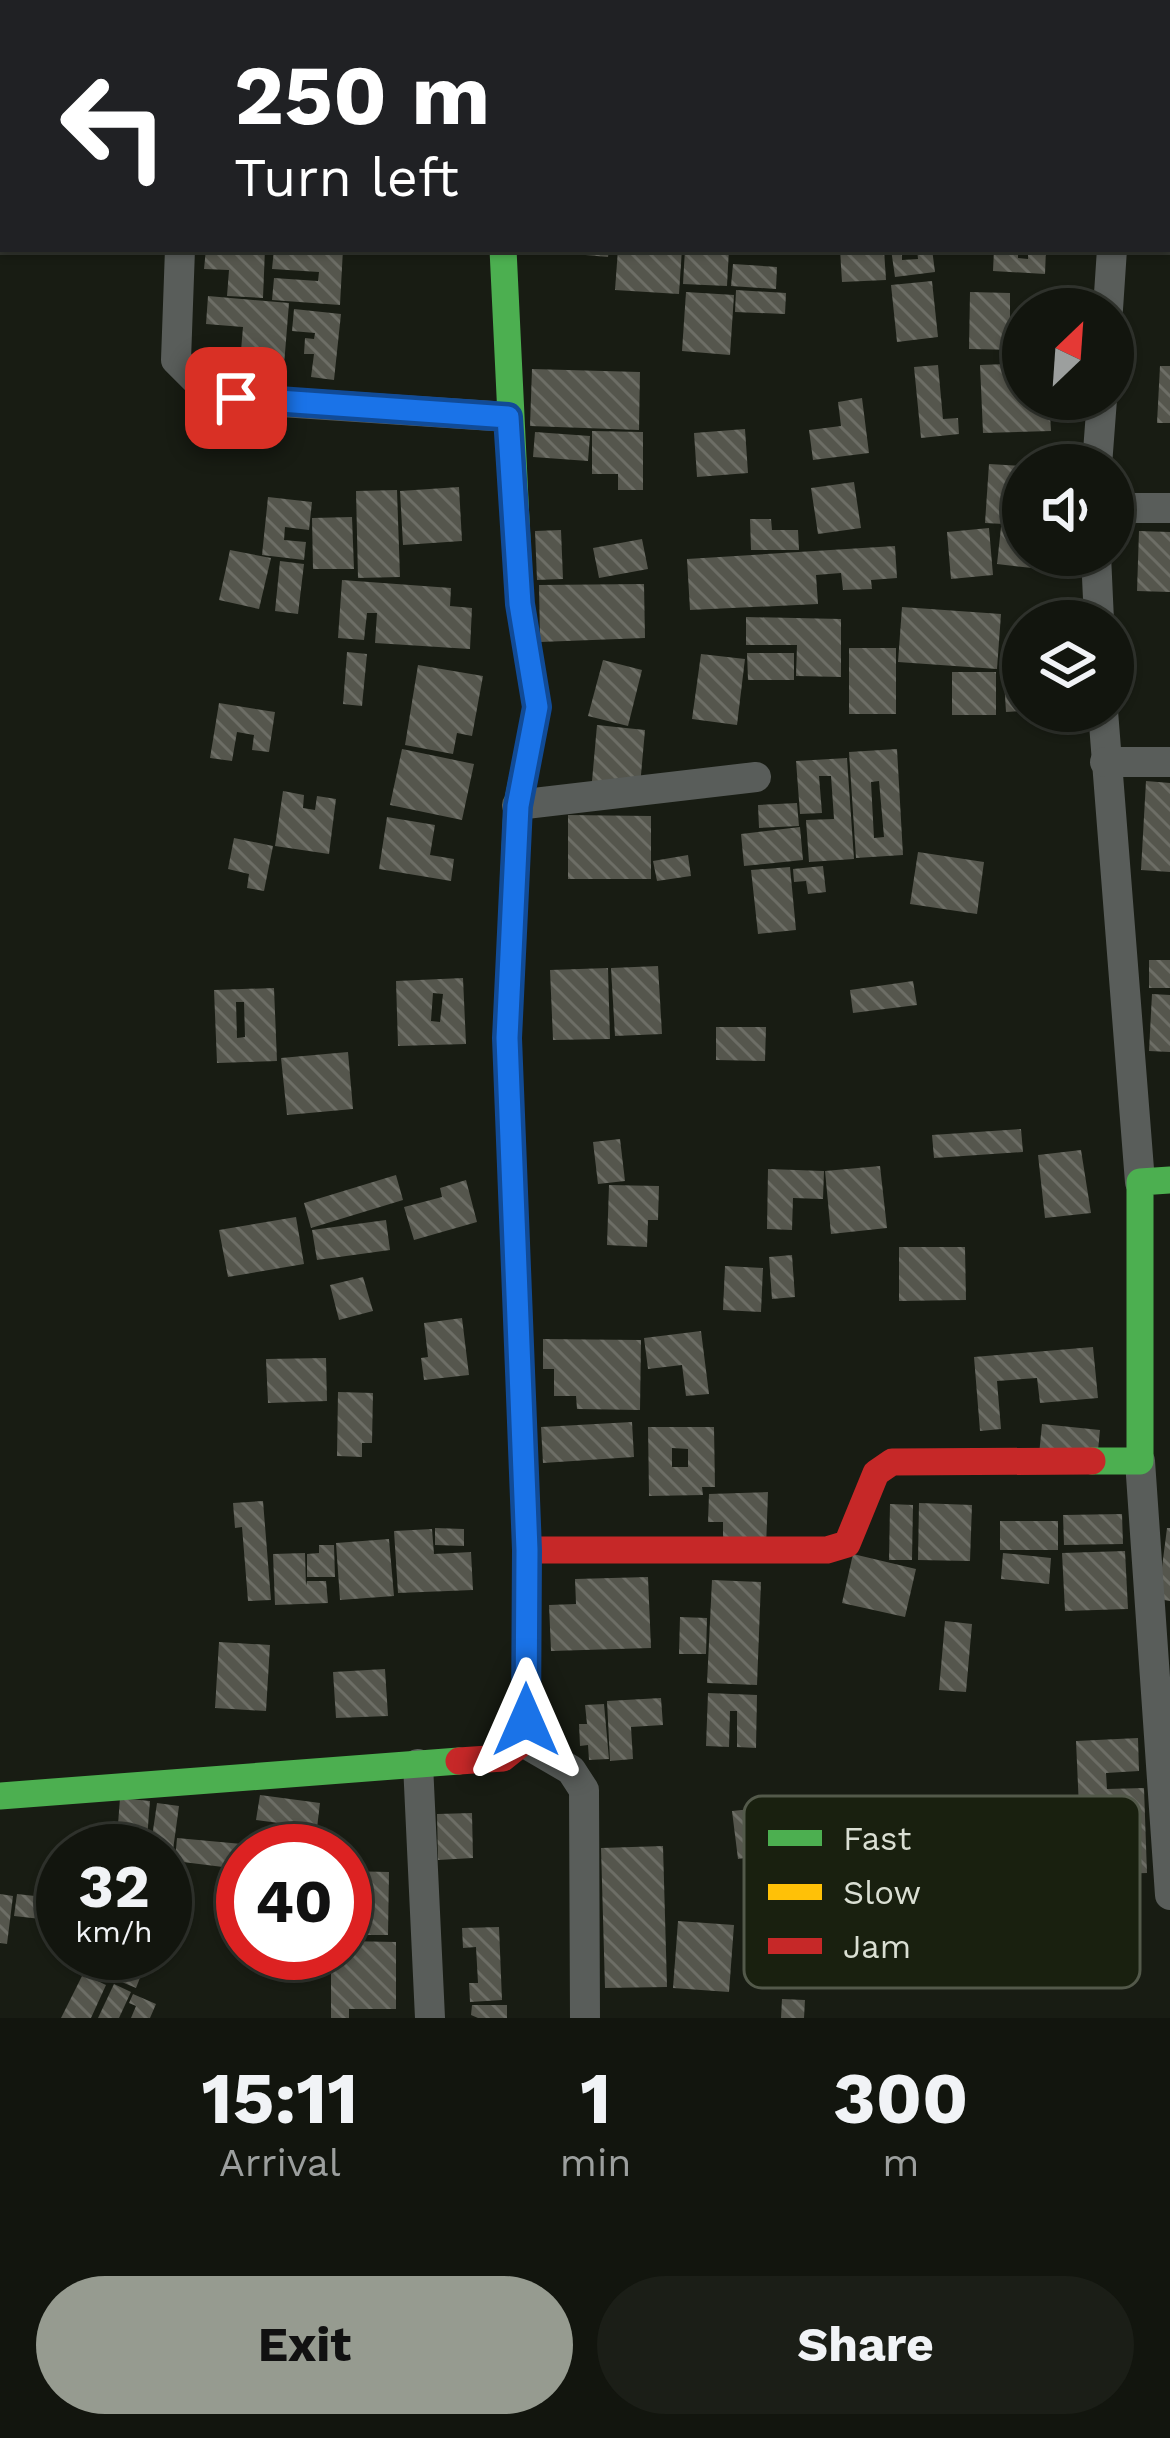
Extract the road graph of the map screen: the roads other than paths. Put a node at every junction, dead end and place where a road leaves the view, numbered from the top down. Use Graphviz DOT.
graph roads {
  1 [pos="181,252"];
  2 [pos="503,252"];
  3 [pos="1112,252"];
  4 [pos="1109,288"];
  5 [pos="508,417"];
  6 [pos="1134,508"];
  7 [pos="1170,508"];
  8 [pos="1103,732"];
  9 [pos="1105,762"];
  10 [pos="1170,762"];
  11 [pos="756,777"];
  12 [pos="518,806"];
  13 [pos="1155,1181"];
  14 [pos="1140,1461"];
  15 [pos="527,1550"];
  16 [pos="523,1742"];
  17 [pos="418,1764"];
  18 [pos="0,1796"];
  19 [pos="1170,1895"];
  20 [pos="430,2018"];
  21 [pos="585,2018"];
  1 -- 5 [label="street"];
  2 -- 5 [label="street"];
  3 -- 4 [label="street"];
  5 -- 12 [label="street"];
  6 -- 7 [label="street"];
  8 -- 9 [label="street"];
  9 -- 10 [label="street"];
  9 -- 13 [label="street"];
  11 -- 12 [label="street"];
  12 -- 15 [label="street"];
  13 -- 14 [label="street"];
  14 -- 15 [label="street"];
  14 -- 19 [label="street"];
  15 -- 16 [label="street"];
  16 -- 17 [label="street"];
  16 -- 21 [label="street"];
  17 -- 18 [label="street"];
  17 -- 20 [label="street"];
}
